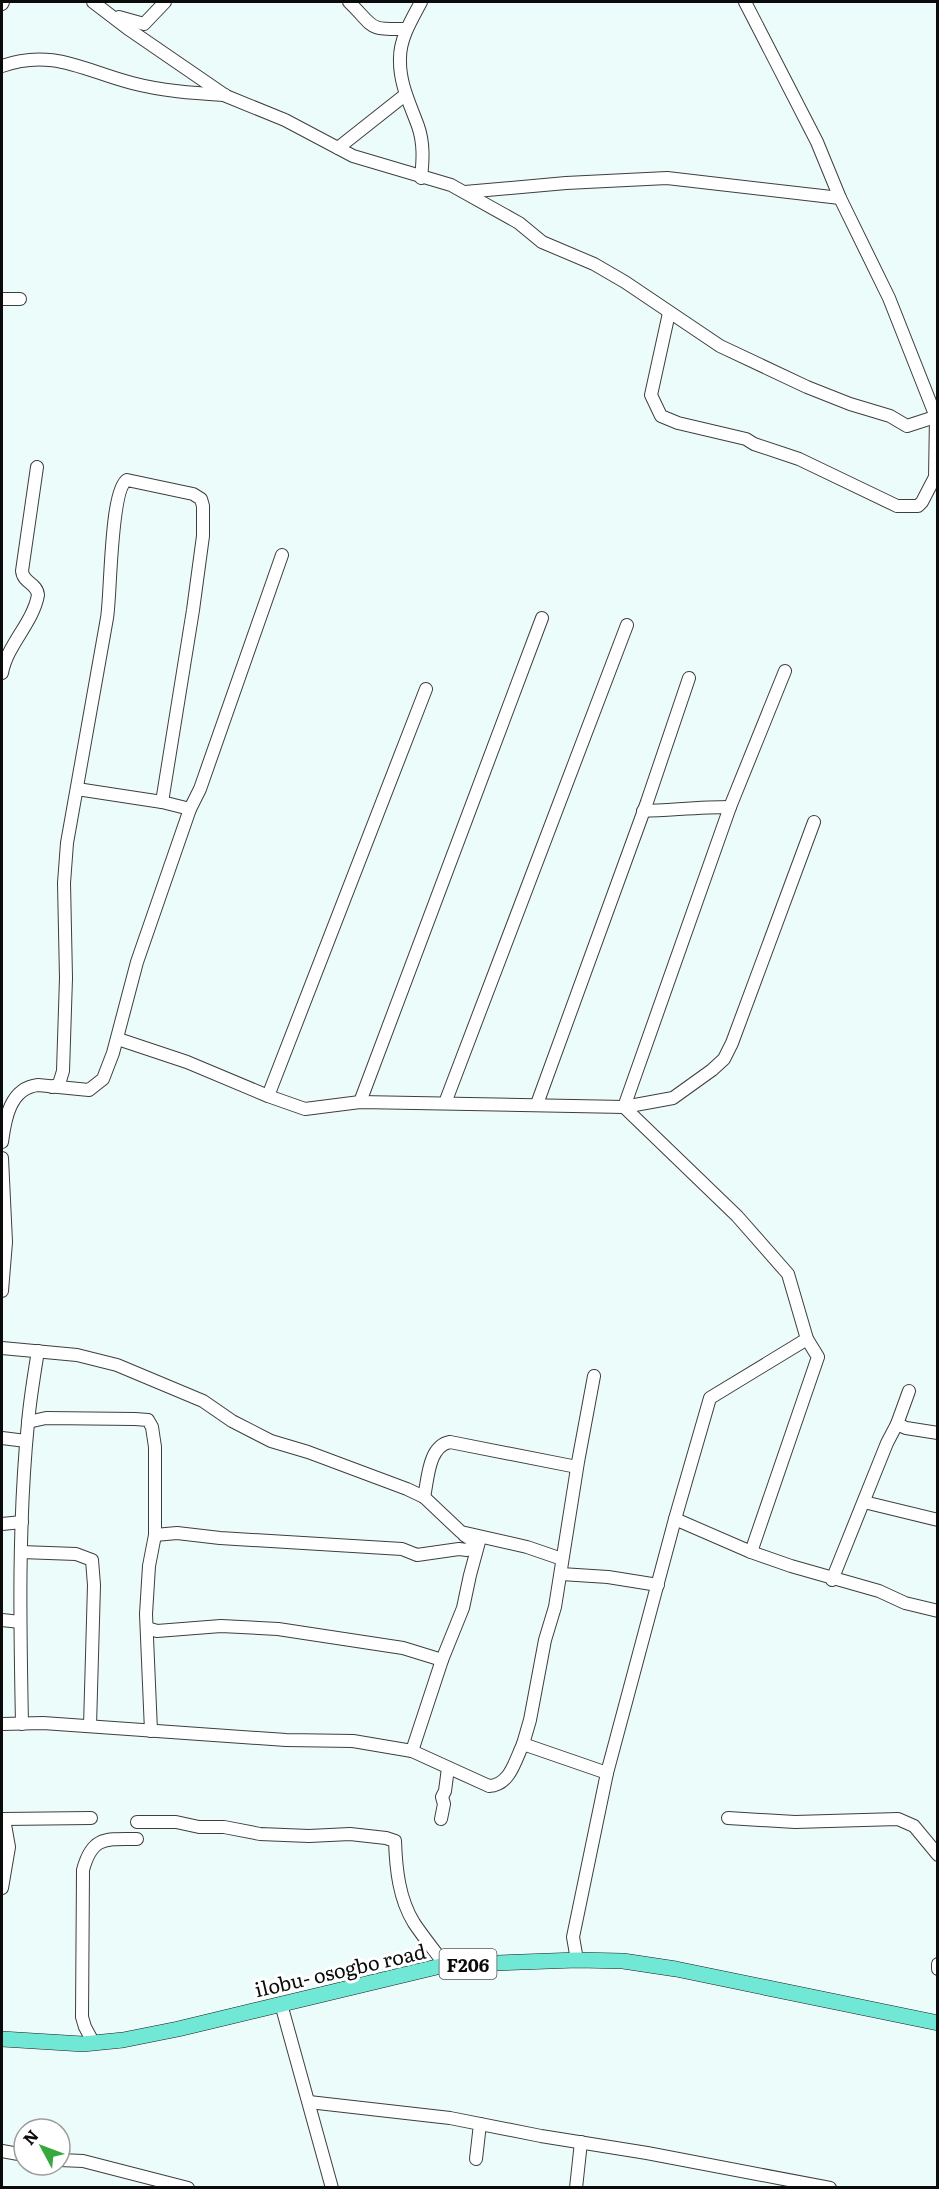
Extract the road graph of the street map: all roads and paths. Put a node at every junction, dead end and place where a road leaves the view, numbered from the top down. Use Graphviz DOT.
graph roads {
  1 [pos="93,2"];
  2 [pos="165,2"];
  3 [pos="421,2"];
  4 [pos="745,2"];
  5 [pos="354,4"];
  6 [pos="109,14"];
  7 [pos="406,29"];
  8 [pos="2,66"];
  9 [pos="405,95"];
  10 [pos="226,96"];
  11 [pos="338,148"];
  12 [pos="421,178"];
  13 [pos="465,192"];
  14 [pos="840,198"];
  15 [pos="2,299"];
  16 [pos="20,299"];
  17 [pos="669,313"];
  18 [pos="937,416"];
  19 [pos="37,467"];
  20 [pos="282,555"];
  21 [pos="542,618"];
  22 [pos="627,626"];
  23 [pos="785,671"];
  24 [pos="2,673"];
  25 [pos="689,678"];
  26 [pos="426,689"];
  27 [pos="77,789"];
  28 [pos="162,802"];
  29 [pos="730,807"];
  30 [pos="190,809"];
  31 [pos="643,811"];
  32 [pos="814,822"];
  33 [pos="118,1039"];
  34 [pos="52,1087"];
  35 [pos="267,1096"];
  36 [pos="360,1102"];
  37 [pos="445,1103"];
  38 [pos="537,1104"];
  39 [pos="624,1107"];
  40 [pos="5,1108"];
  41 [pos="2,1142"];
  42 [pos="2,1158"];
  43 [pos="2,1291"];
  44 [pos="807,1339"];
  45 [pos="2,1348"];
  46 [pos="38,1351"];
  47 [pos="594,1376"];
  48 [pos="909,1391"];
  49 [pos="28,1422"];
  50 [pos="897,1424"];
  51 [pos="938,1433"];
  52 [pos="2,1438"];
  53 [pos="26,1441"];
  54 [pos="577,1467"];
  55 [pos="424,1497"];
  56 [pos="864,1502"];
  57 [pos="675,1519"];
  58 [pos="938,1520"];
  59 [pos="22,1522"];
  60 [pos="2,1524"];
  61 [pos="155,1535"];
  62 [pos="480,1541"];
  63 [pos="21,1552"];
  64 [pos="751,1552"];
  65 [pos="562,1558"];
  66 [pos="561,1574"];
  67 [pos="832,1580"];
  68 [pos="658,1585"];
  69 [pos="938,1611"];
  70 [pos="2,1620"];
  71 [pos="20,1622"];
  72 [pos="147,1628"];
  73 [pos="442,1660"];
  74 [pos="2,1724"];
  75 [pos="22,1724"];
  76 [pos="90,1726"];
  77 [pos="150,1731"];
  78 [pos="523,1744"];
  79 [pos="412,1751"];
  80 [pos="448,1768"];
  81 [pos="607,1773"];
  82 [pos="91,1818"];
  83 [pos="728,1818"];
  84 [pos="3,1819"];
  85 [pos="441,1819"];
  86 [pos="137,1822"];
  87 [pos="137,1839"];
  88 [pos="938,1855"];
  89 [pos="2,1888"];
  90 [pos="577,1960"];
  91 [pos="938,1964"];
  92 [pos="445,1965"];
  93 [pos="938,1969"];
  94 [pos="281,2004"];
  95 [pos="938,2023"];
  96 [pos="2,2039"];
  97 [pos="93,2042"];
  98 [pos="309,2102"];
  99 [pos="480,2124"];
  100 [pos="581,2142"];
  101 [pos="476,2159"];
  102 [pos="72,2161"];
  103 [pos="188,2187"];
  104 [pos="332,2187"];
  105 [pos="576,2187"];
  106 [pos="830,2187"];
  1 -- 6 [label="street"];
  2 -- 6 [label="street"];
  3 -- 7 [label="street"];
  4 -- 14 [label="street"];
  5 -- 7 [label="street"];
  6 -- 10 [label="street"];
  7 -- 9 [label="street"];
  8 -- 10 [label="street"];
  9 -- 11 [label="street"];
  9 -- 12 [label="street"];
  10 -- 11 [label="street"];
  11 -- 12 [label="street"];
  12 -- 13 [label="street"];
  13 -- 14 [label="street"];
  13 -- 17 [label="street"];
  14 -- 18 [label="street"];
  15 -- 16 [label="street"];
  17 -- 18 [label="street"];
  17 -- 18 [label="street"];
  19 -- 24 [label="street"];
  20 -- 30 [label="street"];
  21 -- 36 [label="street"];
  22 -- 37 [label="street"];
  23 -- 29 [label="street"];
  25 -- 31 [label="street"];
  26 -- 35 [label="street"];
  27 -- 28 [label="street"];
  27 -- 28 [label="street"];
  27 -- 34 [label="street"];
  28 -- 30 [label="street"];
  29 -- 31 [label="street"];
  29 -- 39 [label="street"];
  30 -- 33 [label="street"];
  31 -- 38 [label="street"];
  32 -- 39 [label="street"];
  33 -- 34 [label="street"];
  33 -- 35 [label="street"];
  34 -- 40 [label="street"];
  35 -- 36 [label="street"];
  36 -- 37 [label="street"];
  37 -- 38 [label="street"];
  38 -- 39 [label="street"];
  39 -- 44 [label="street"];
  40 -- 41 [label="street"];
  42 -- 43 [label="street"];
  44 -- 57 [label="street"];
  44 -- 64 [label="street"];
  45 -- 46 [label="street"];
  46 -- 49 [label="street"];
  46 -- 55 [label="street"];
  47 -- 54 [label="street"];
  48 -- 50 [label="street"];
  49 -- 53 [label="street"];
  49 -- 61 [label="street"];
  50 -- 51 [label="street"];
  50 -- 56 [label="street"];
  52 -- 53 [label="street"];
  53 -- 59 [label="street"];
  54 -- 55 [label="street"];
  54 -- 65 [label="street"];
  55 -- 62 [label="street"];
  56 -- 58 [label="street"];
  56 -- 67 [label="street"];
  57 -- 64 [label="street"];
  57 -- 68 [label="street"];
  59 -- 60 [label="street"];
  59 -- 63 [label="street"];
  61 -- 62 [label="street"];
  61 -- 72 [label="street"];
  62 -- 65 [label="street"];
  62 -- 73 [label="street"];
  63 -- 71 [label="street"];
  63 -- 76 [label="street"];
  64 -- 67 [label="street"];
  65 -- 66 [label="street"];
  66 -- 68 [label="street"];
  66 -- 78 [label="street"];
  67 -- 69 [label="street"];
  68 -- 81 [label="street"];
  70 -- 71 [label="street"];
  71 -- 75 [label="street"];
  72 -- 73 [label="street"];
  72 -- 77 [label="street"];
  73 -- 79 [label="street"];
  74 -- 75 [label="street"];
  75 -- 76 [label="street"];
  76 -- 77 [label="street"];
  77 -- 79 [label="street"];
  78 -- 80 [label="street"];
  78 -- 81 [label="street"];
  79 -- 80 [label="street"];
  80 -- 85 [label="street"];
  81 -- 90 [label="street"];
  82 -- 84 [label="street"];
  83 -- 88 [label="street"];
  84 -- 89 [label="street"];
  86 -- 92 [label="street"];
  87 -- 97 [label="street"];
  90 -- 92 [label="main road, ilobu- osogbo road / F206"];
  90 -- 95 [label="main road, ilobu- osogbo road / F206"];
  91 -- 93 [label="street"];
  92 -- 94 [label="main road, ilobu- osogbo road / F206"];
  94 -- 97 [label="main road, ilobu- osogbo road / F206"];
  94 -- 98 [label="street"];
  96 -- 97 [label="main road, ilobu- osogbo road / F206"];
  98 -- 99 [label="street"];
  98 -- 104 [label="street"];
  99 -- 100 [label="street"];
  99 -- 101 [label="street"];
  100 -- 105 [label="street"];
  100 -- 106 [label="street"];
  102 -- 103 [label="street"];
}
